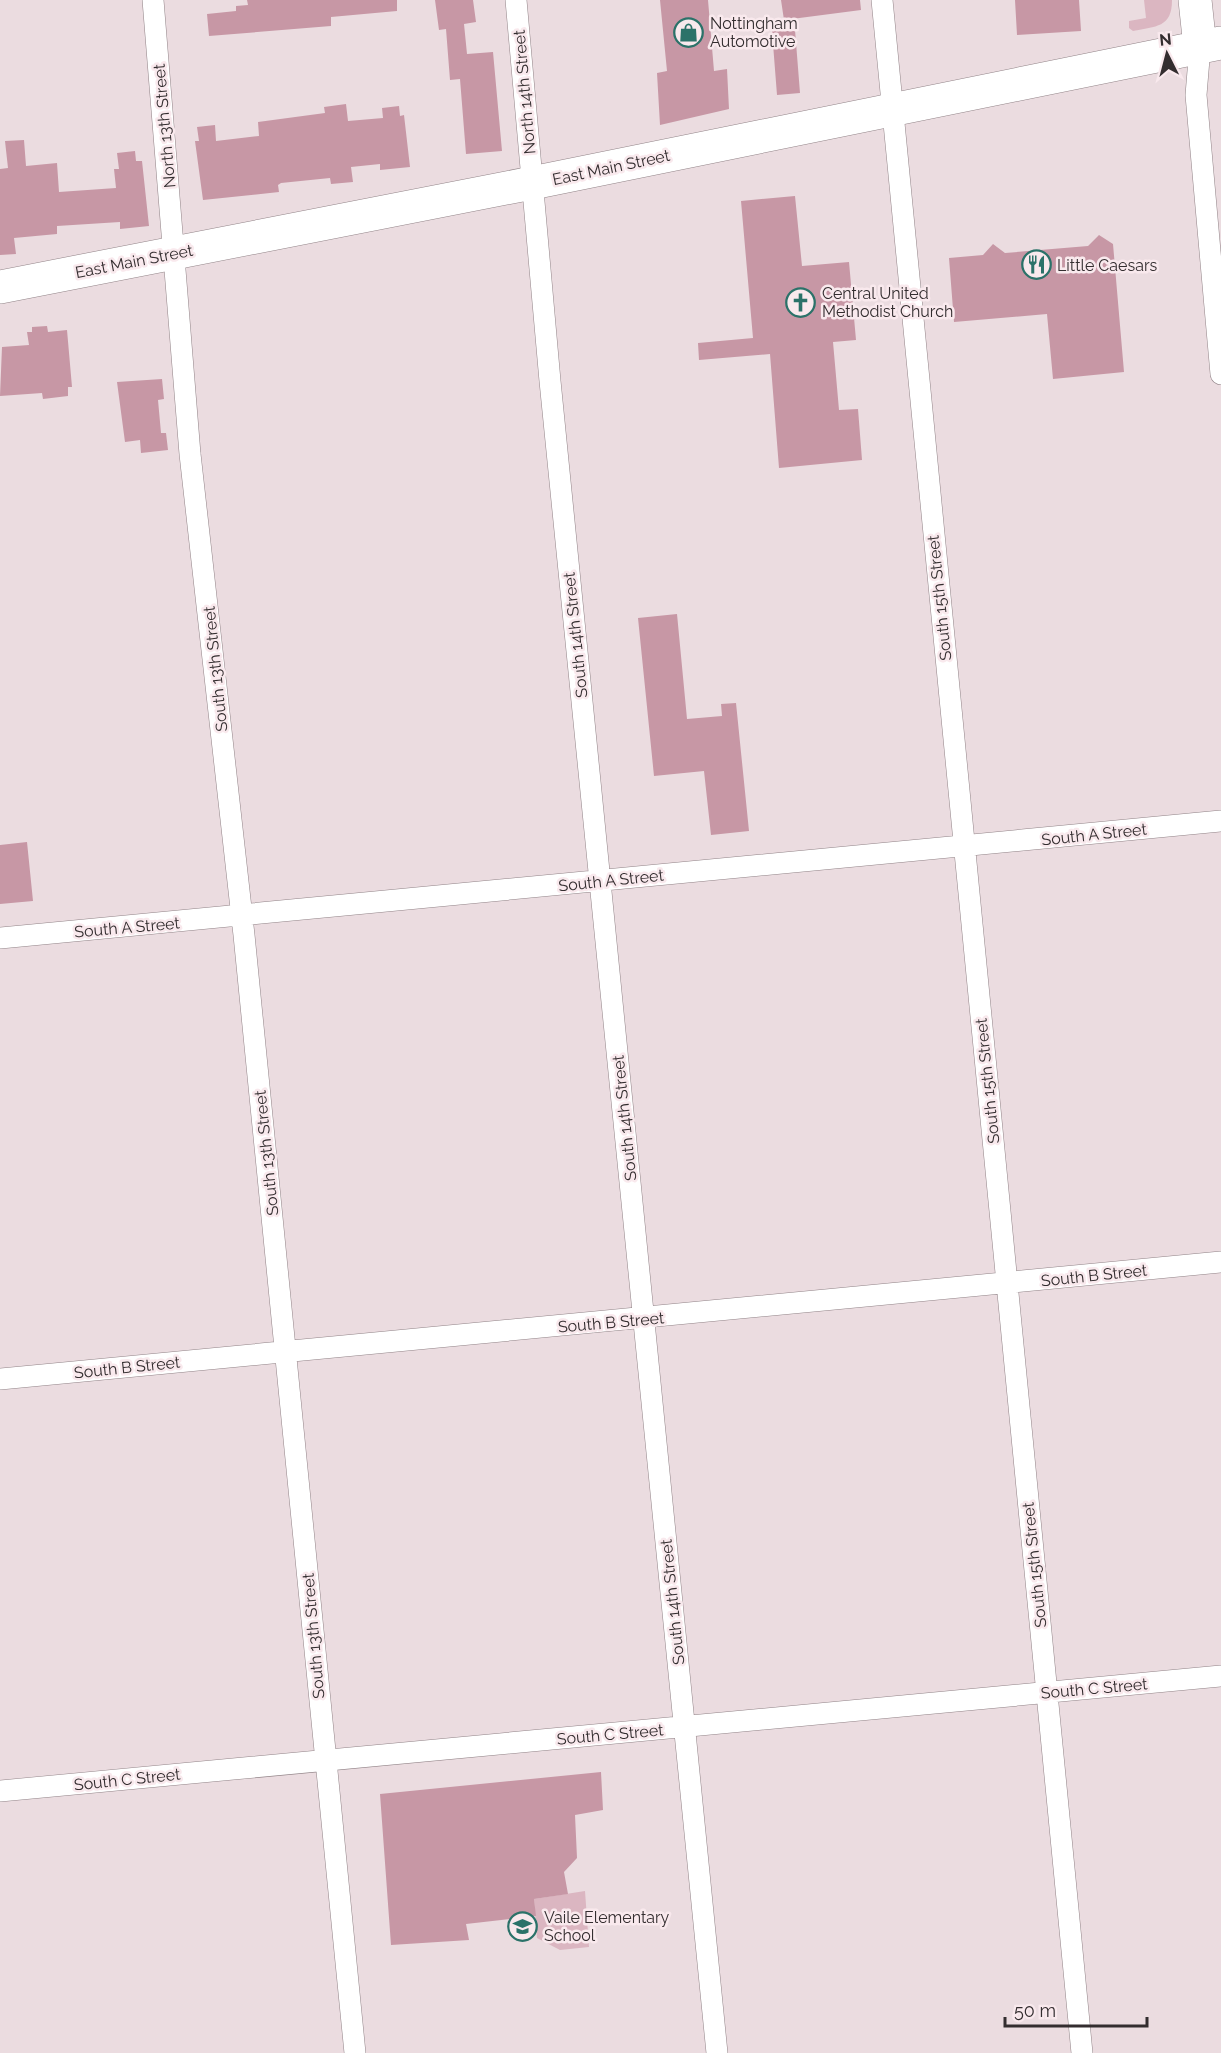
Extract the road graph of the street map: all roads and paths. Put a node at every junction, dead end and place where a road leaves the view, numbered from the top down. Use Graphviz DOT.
graph roads {
  1 [pos="153,0"];
  2 [pos="516,0"];
  3 [pos="882,0"];
  4 [pos="1195,0"];
  5 [pos="1210,45"];
  6 [pos="892,110"];
  7 [pos="532,183"];
  8 [pos="175,253"];
  9 [pos="0,287"];
  10 [pos="1221,374"];
  11 [pos="1221,821"];
  12 [pos="963,846"];
  13 [pos="601,881"];
  14 [pos="242,916"];
  15 [pos="0,938"];
  16 [pos="1221,1262"];
  17 [pos="1006,1284"];
  18 [pos="644,1319"];
  19 [pos="286,1351"];
  20 [pos="0,1379"];
  21 [pos="1221,1676"];
  22 [pos="1047,1692"];
  23 [pos="685,1727"];
  24 [pos="325,1760"];
  25 [pos="0,1791"];
  26 [pos="356,2053"];
  27 [pos="717,2053"];
  28 [pos="1082,2053"];
  1 -- 8 [label="street, North 13th Street"];
  2 -- 7 [label="street, North 14th Street"];
  3 -- 6 [label="street, South 15th Street"];
  4 -- 5 [label="main road"];
  5 -- 6 [label="main road, East Main Street"];
  5 -- 10 [label="street"];
  6 -- 7 [label="main road, East Main Street"];
  6 -- 12 [label="street, South 15th Street"];
  7 -- 8 [label="main road, East Main Street"];
  7 -- 13 [label="street, South 14th Street"];
  8 -- 9 [label="main road, East Main Street"];
  8 -- 14 [label="street, South 13th Street"];
  11 -- 12 [label="street, South A Street"];
  12 -- 13 [label="street, South A Street"];
  12 -- 17 [label="street, South 15th Street"];
  13 -- 14 [label="street, South A Street"];
  13 -- 18 [label="street, South 14th Street"];
  14 -- 15 [label="street, South A Street"];
  14 -- 19 [label="street, South 13th Street"];
  16 -- 17 [label="street, South B Street"];
  17 -- 18 [label="street, South B Street"];
  17 -- 22 [label="street, South 15th Street"];
  18 -- 19 [label="street, South B Street"];
  18 -- 23 [label="street, South 14th Street"];
  19 -- 20 [label="street, South B Street"];
  19 -- 24 [label="street, South 13th Street"];
  21 -- 22 [label="street, South C Street"];
  22 -- 23 [label="street, South C Street"];
  22 -- 28 [label="street, South 15th Street"];
  23 -- 24 [label="street, South C Street"];
  23 -- 27 [label="street, South 14th Street"];
  24 -- 25 [label="street, South C Street"];
  24 -- 26 [label="street, South 13th Street"];
}
